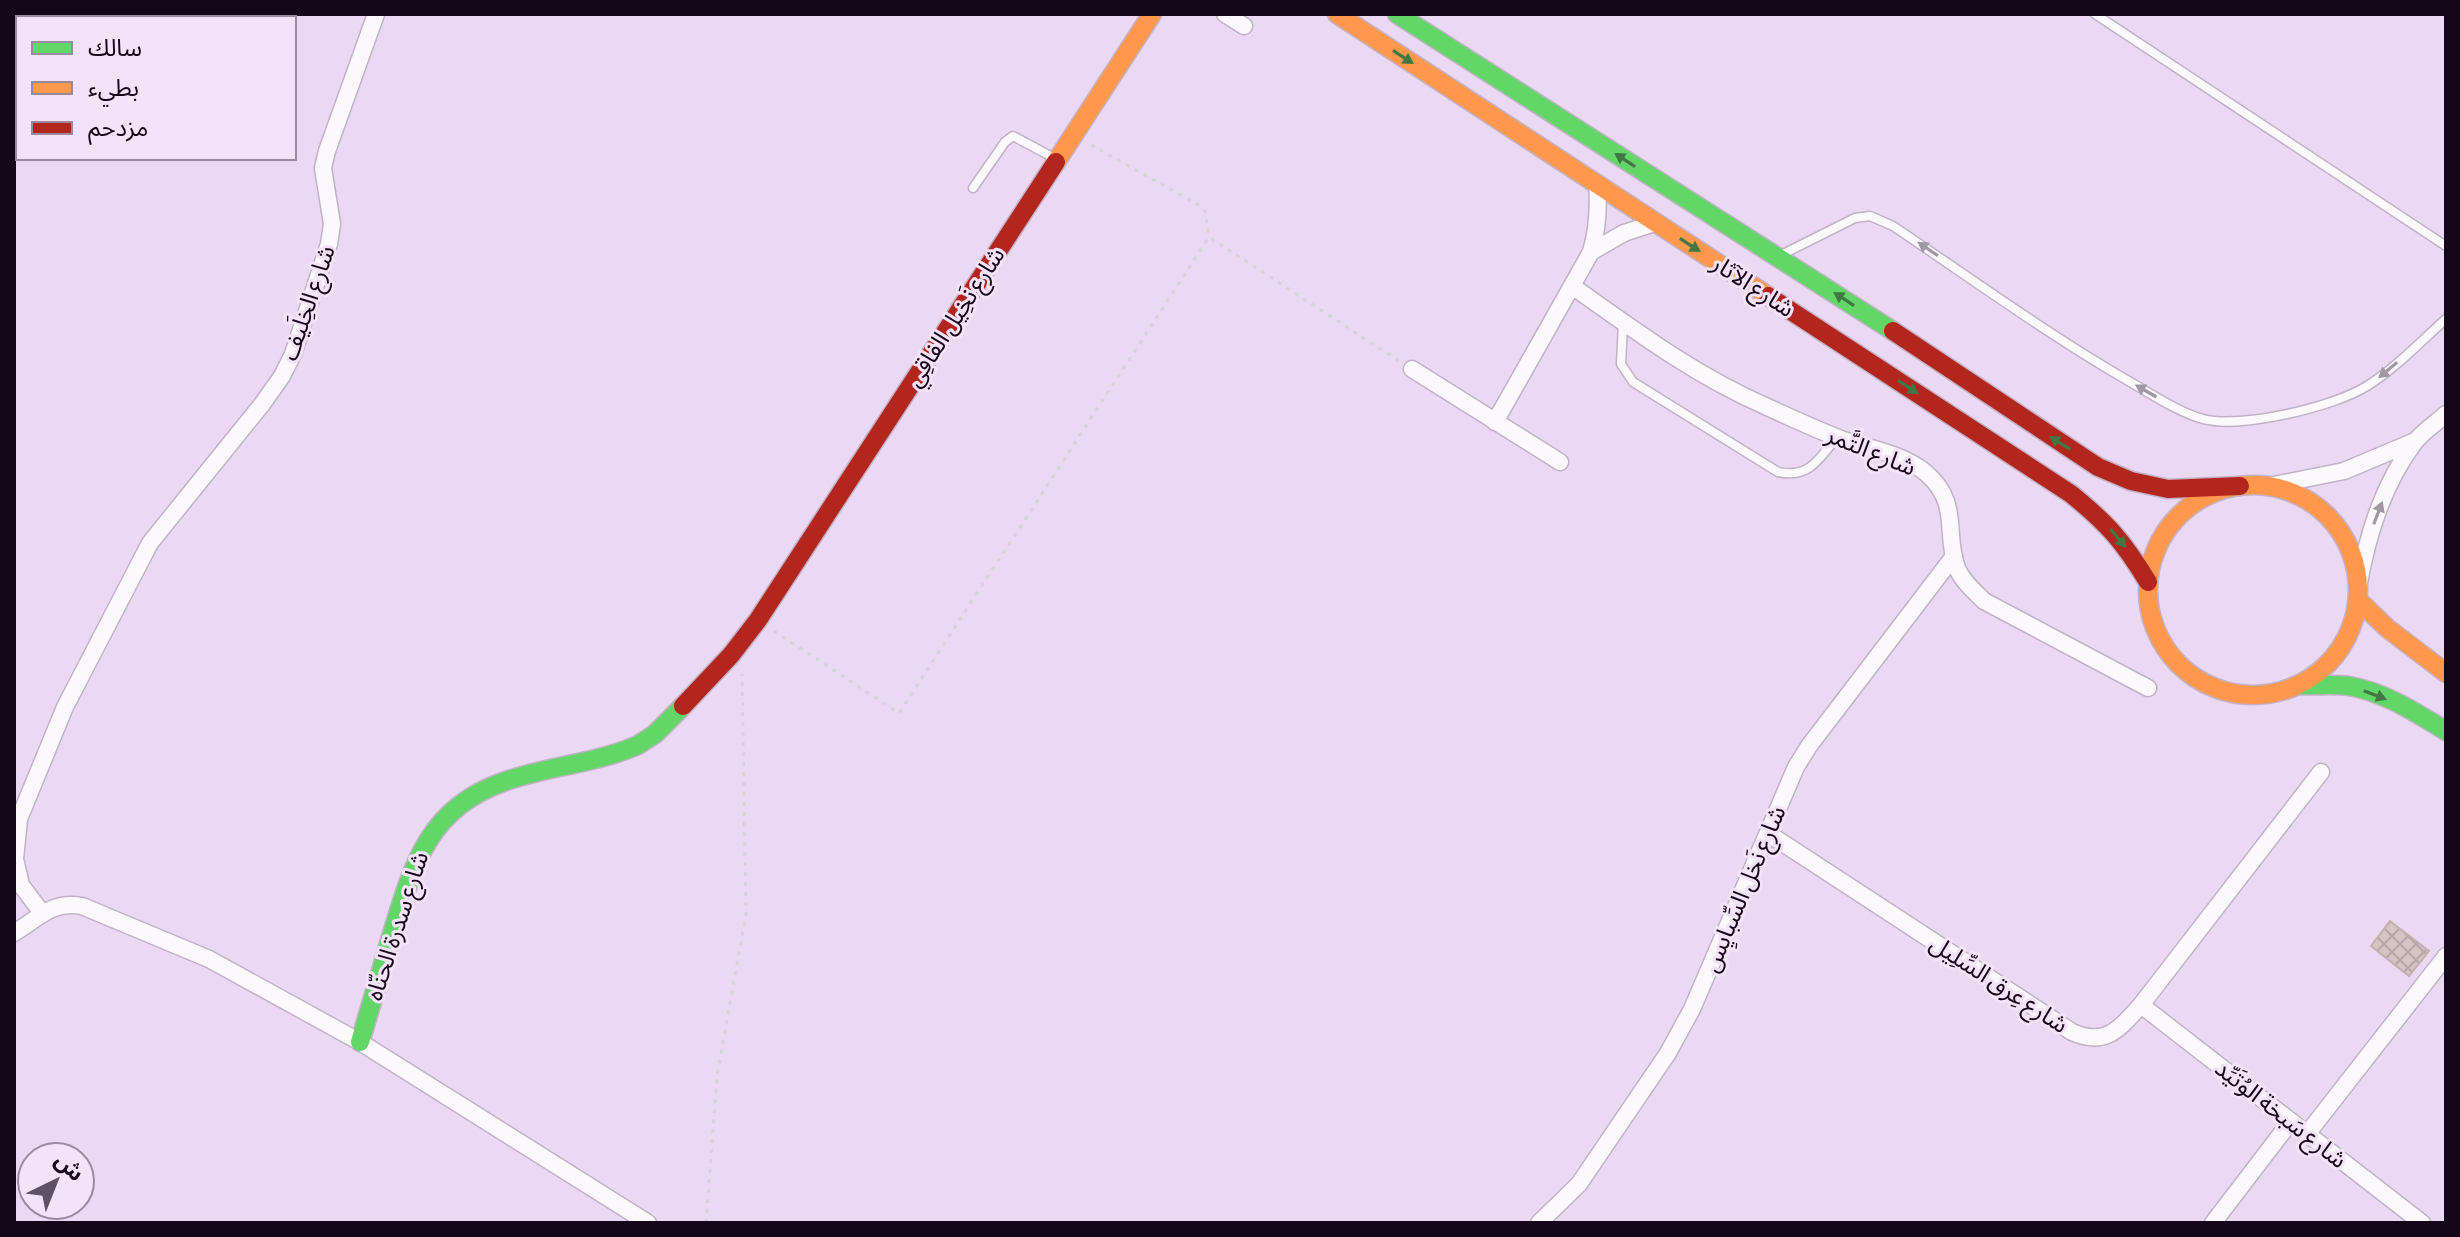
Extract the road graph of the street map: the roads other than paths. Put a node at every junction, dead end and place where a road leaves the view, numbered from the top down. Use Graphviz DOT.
graph roads {
  1 [pos="376,14"];
  2 [pos="1152,14"];
  3 [pos="1225,14"];
  4 [pos="1337,14"];
  5 [pos="1397,14"];
  6 [pos="2095,14"];
  7 [pos="1244,26"];
  8 [pos="1057,160"];
  9 [pos="1597,183"];
  10 [pos="973,188"];
  11 [pos="1655,223"];
  12 [pos="2446,246"];
  13 [pos="1591,252"];
  14 [pos="1777,257"];
  15 [pos="1572,286"];
  16 [pos="2446,319"];
  17 [pos="1623,323"];
  18 [pos="1412,369"];
  19 [pos="2446,414"];
  20 [pos="1495,422"];
  21 [pos="1837,437"];
  22 [pos="2415,442"];
  23 [pos="1560,462"];
  24 [pos="2240,486"];
  25 [pos="2269,486"];
  26 [pos="1954,556"];
  27 [pos="2148,582"];
  28 [pos="2358,594"];
  29 [pos="758,620"];
  30 [pos="2446,673"];
  31 [pos="2299,685"];
  32 [pos="2148,688"];
  33 [pos="2446,731"];
  34 [pos="2321,772"];
  35 [pos="1769,834"];
  36 [pos="42,913"];
  37 [pos="14,933"];
  38 [pos="2446,956"];
  39 [pos="2141,1005"];
  40 [pos="360,1042"];
  41 [pos="2291,1121"];
  42 [pos="2307,1134"];
  43 [pos="648,1223"];
  44 [pos="1539,1223"];
  45 [pos="2213,1223"];
  46 [pos="2422,1223"];
  1 -- 36 [label="street, شارع الخِلَيف"];
  2 -- 8 [label="street, شارع نَخِيل الفاقِي"];
  3 -- 7 [label="street"];
  4 -- 9 [label="street, شارع الآثار, one-way"];
  14 -- 5 [label="street, شارع الآثار, one-way"];
  6 -- 12 [label="lane"];
  8 -- 10 [label="lane"];
  8 -- 29 [label="street, شارع نَخِيل الفاقِي"];
  9 -- 11 [label="street, شارع الآثار"];
  9 -- 13 [label="street"];
  11 -- 13 [label="street"];
  11 -- 27 [label="street, شارع الآثار, one-way"];
  13 -- 15 [label="street"];
  16 -- 14 [label="lane, one-way"];
  24 -- 14 [label="street, شارع الآثار, one-way"];
  15 -- 17 [label="street, شارع التَّمر"];
  15 -- 20 [label="street"];
  17 -- 21 [label="street, شارع التَّمر"];
  17 -- 21 [label="lane"];
  18 -- 20 [label="street"];
  19 -- 22 [label="street"];
  20 -- 23 [label="street"];
  21 -- 26 [label="street, شارع التَّمر"];
  22 -- 25 [label="street"];
  28 -- 22 [label="street, one-way"];
  24 -- 25 [label="street"];
  24 -- 27 [label="street"];
  25 -- 28 [label="street"];
  26 -- 32 [label="street, شارع التَّمر"];
  26 -- 35 [label="street, شارع نَخل السِّبايِس"];
  27 -- 31 [label="street"];
  28 -- 30 [label="street"];
  28 -- 31 [label="street"];
  29 -- 40 [label="street, شارع سدرة الحنّاه"];
  31 -- 33 [label="street, one-way"];
  34 -- 39 [label="street, شارع عِرق السِّلِيل"];
  35 -- 39 [label="street, شارع عِرق السِّلِيل"];
  35 -- 44 [label="street, شارع نَخل السِّبايِس"];
  36 -- 37 [label="street"];
  36 -- 40 [label="street"];
  38 -- 42 [label="street"];
  39 -- 41 [label="street, شارع سَبخة الوُتَيِّد"];
  40 -- 43 [label="street"];
  41 -- 42 [label="street, شارع سَبخة الوُتَيِّد"];
  41 -- 45 [label="street"];
  42 -- 46 [label="street, شارع سَبخة الوُتَيِّد"];
}
